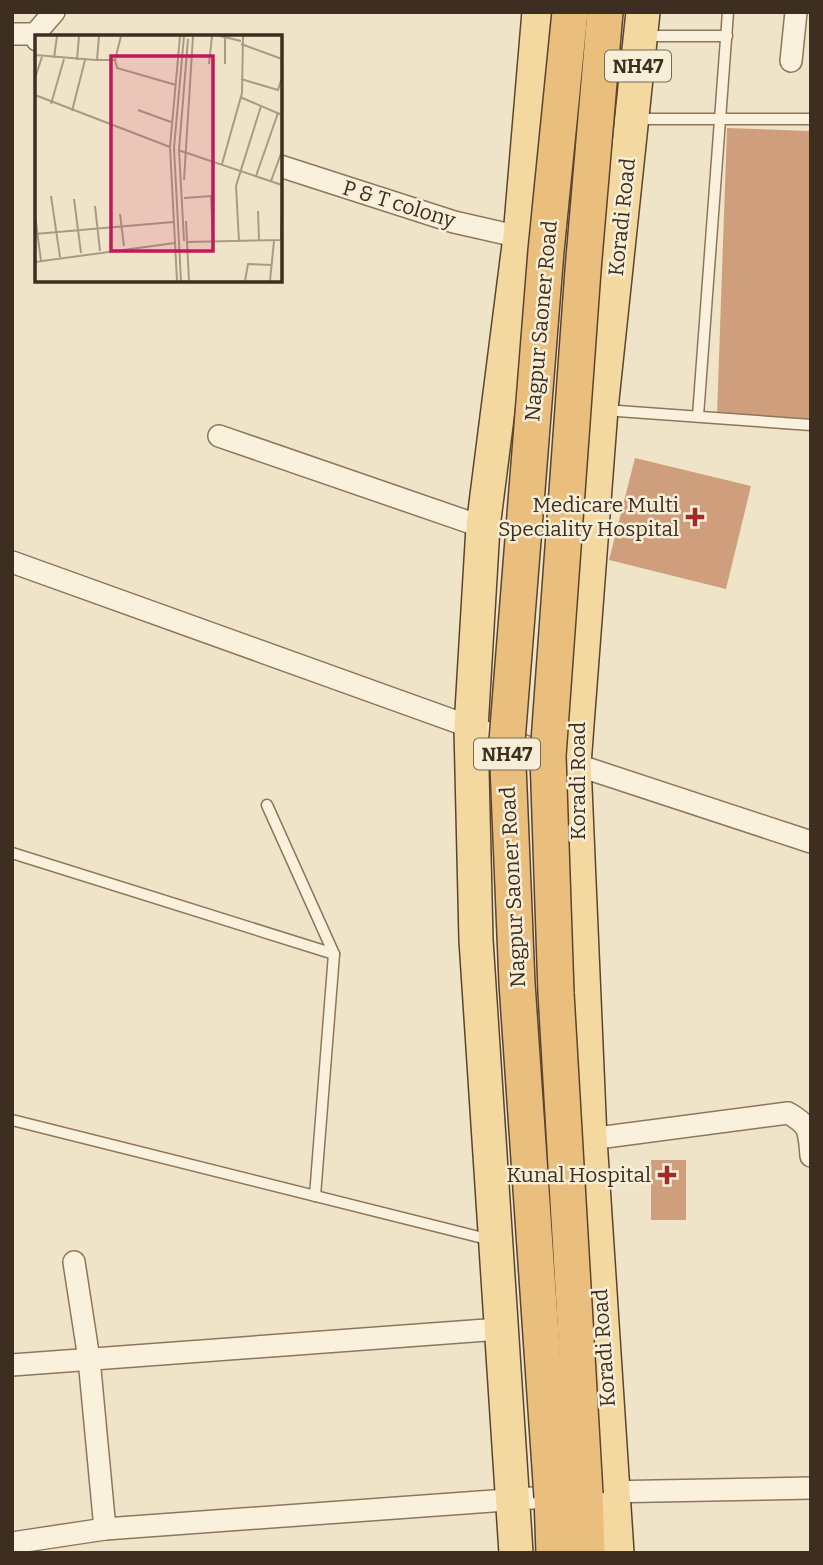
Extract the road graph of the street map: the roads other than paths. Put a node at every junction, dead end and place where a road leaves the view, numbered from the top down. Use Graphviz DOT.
graph roads {
  1 [pos="54,12"];
  2 [pos="539,12"];
  3 [pos="570,12"];
  4 [pos="605,12"];
  5 [pos="728,12"];
  6 [pos="796,12"];
  7 [pos="642,24"];
  8 [pos="12,34"];
  9 [pos="37,35"];
  10 [pos="726,36"];
  11 [pos="35,37"];
  12 [pos="791,61"];
  13 [pos="811,119"];
  14 [pos="633,120"];
  15 [pos="721,121"];
  16 [pos="282,167"];
  17 [pos="520,237"];
  18 [pos="601,409"];
  19 [pos="698,416"];
  20 [pos="811,425"];
  21 [pos="219,436"];
  22 [pos="483,527"];
  23 [pos="12,562"];
  24 [pos="471,728"];
  25 [pos="574,764"];
  26 [pos="267,805"];
  27 [pos="811,842"];
  28 [pos="12,853"];
  29 [pos="334,954"];
  30 [pos="12,1120"];
  31 [pos="590,1139"];
  32 [pos="811,1156"];
  33 [pos="315,1196"];
  34 [pos="494,1241"];
  35 [pos="74,1262"];
  36 [pos="500,1329"];
  37 [pos="89,1359"];
  38 [pos="12,1365"];
  39 [pos="811,1488"];
  40 [pos="584,1494"];
  41 [pos="514,1500"];
  42 [pos="105,1529"];
  43 [pos="12,1543"];
  44 [pos="516,1553"];
  45 [pos="554,1553"];
  46 [pos="587,1553"];
  47 [pos="617,1553"];
  1 -- 9 [label="street"];
  2 -- 17 [label="main road"];
  3 -- 40 [label="highway, Nagpur Saoner Road / NH47, bridge"];
  4 -- 40 [label="highway, Nagpur Saoner Road / NH47, bridge"];
  5 -- 10 [label="lane"];
  6 -- 12 [label="street"];
  7 -- 10 [label="lane"];
  7 -- 14 [label="main road, Koradi Road / NH47"];
  8 -- 11 [label="street"];
  10 -- 15 [label="lane"];
  13 -- 15 [label="lane"];
  14 -- 15 [label="lane"];
  14 -- 18 [label="main road, Koradi Road / NH47"];
  15 -- 19 [label="lane"];
  16 -- 17 [label="street, P & T colony"];
  17 -- 22 [label="main road"];
  18 -- 19 [label="lane"];
  18 -- 25 [label="main road, Koradi Road / NH47"];
  19 -- 20 [label="lane"];
  21 -- 22 [label="street"];
  22 -- 24 [label="main road"];
  23 -- 24 [label="street"];
  24 -- 25 [label="street"];
  24 -- 34 [label="main road"];
  25 -- 27 [label="street"];
  25 -- 31 [label="main road, Koradi Road / NH47"];
  26 -- 29 [label="lane"];
  28 -- 29 [label="lane"];
  29 -- 33 [label="lane"];
  30 -- 33 [label="lane"];
  31 -- 32 [label="street"];
  31 -- 40 [label="main road, Koradi Road / NH47"];
  33 -- 34 [label="lane"];
  34 -- 36 [label="main road"];
  35 -- 37 [label="street"];
  36 -- 37 [label="street"];
  36 -- 41 [label="main road"];
  37 -- 38 [label="street"];
  37 -- 42 [label="street"];
  39 -- 40 [label="street"];
  40 -- 41 [label="street"];
  40 -- 45 [label="highway, Nagpur Saoner Road / NH47"];
  40 -- 46 [label="highway, Nagpur Saoner Road / NH47"];
  40 -- 47 [label="main road, Koradi Road / NH47"];
  41 -- 42 [label="street"];
  41 -- 44 [label="main road"];
  42 -- 43 [label="street"];
}
